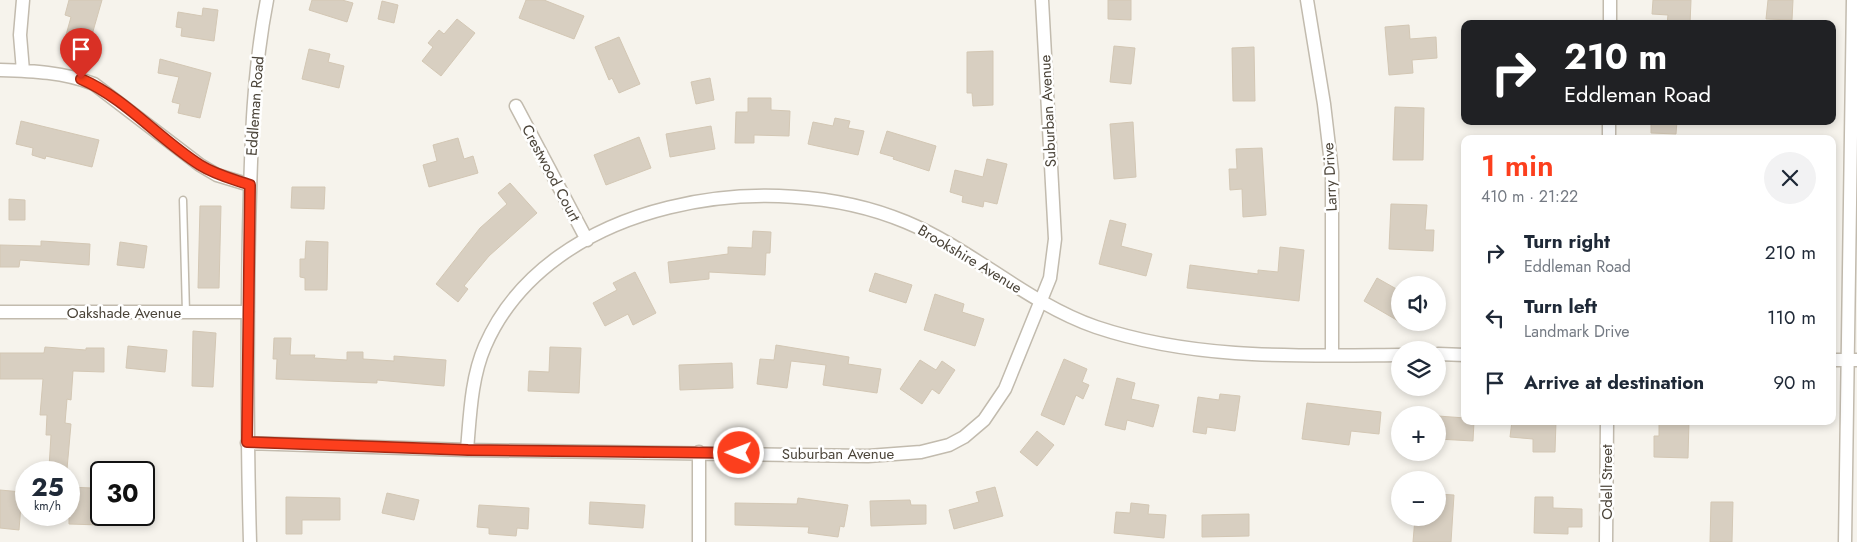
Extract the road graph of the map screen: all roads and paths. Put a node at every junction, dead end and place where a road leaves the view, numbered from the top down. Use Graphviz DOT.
graph roads {
  1 [pos="23,0"];
  2 [pos="267,0"];
  3 [pos="1042,0"];
  4 [pos="1307,0"];
  5 [pos="1610,0"];
  6 [pos="1853,0"];
  7 [pos="1610,20"];
  8 [pos="0,70"];
  9 [pos="23,71"];
  10 [pos="516,106"];
  11 [pos="250,185"];
  12 [pos="183,200"];
  13 [pos="587,240"];
  14 [pos="1040,301"];
  15 [pos="0,312"];
  16 [pos="248,312"];
  17 [pos="186,313"];
  18 [pos="1446,354"];
  19 [pos="1332,355"];
  20 [pos="1391,355"];
  21 [pos="1461,355"];
  22 [pos="1836,360"];
  23 [pos="1852,360"];
  24 [pos="1607,425"];
  25 [pos="247,442"];
  26 [pos="468,450"];
  27 [pos="699,452"];
  28 [pos="250,542"];
  29 [pos="699,542"];
  30 [pos="1606,542"];
  31 [pos="1845,542"];
  1 -- 9 [label="street"];
  2 -- 11 [label="street, Eddleman Road"];
  3 -- 14 [label="street, Suburban Avenue"];
  4 -- 19 [label="street, Larry Drive"];
  5 -- 7 [label="street"];
  6 -- 23 [label="street"];
  8 -- 9 [label="street"];
  9 -- 11 [label="street"];
  10 -- 13 [label="street, Crestwood Court"];
  11 -- 16 [label="street, Eddleman Road"];
  12 -- 17 [label="lane"];
  13 -- 14 [label="street, Brookshire Avenue"];
  13 -- 26 [label="street, Brookshire Avenue"];
  14 -- 19 [label="street, Brookshire Avenue"];
  14 -- 27 [label="street, Suburban Avenue"];
  15 -- 17 [label="street, Oakshade Avenue"];
  16 -- 17 [label="street, Oakshade Avenue"];
  16 -- 25 [label="street, Eddleman Road"];
  18 -- 21 [label="street"];
  19 -- 20 [label="street, Brookshire Avenue"];
  22 -- 23 [label="street"];
  23 -- 31 [label="street"];
  24 -- 30 [label="street, Odell Street"];
  25 -- 26 [label="street, Suburban Avenue"];
  25 -- 28 [label="street, Eddleman Road"];
  26 -- 27 [label="street, Suburban Avenue"];
  27 -- 29 [label="street"];
}
